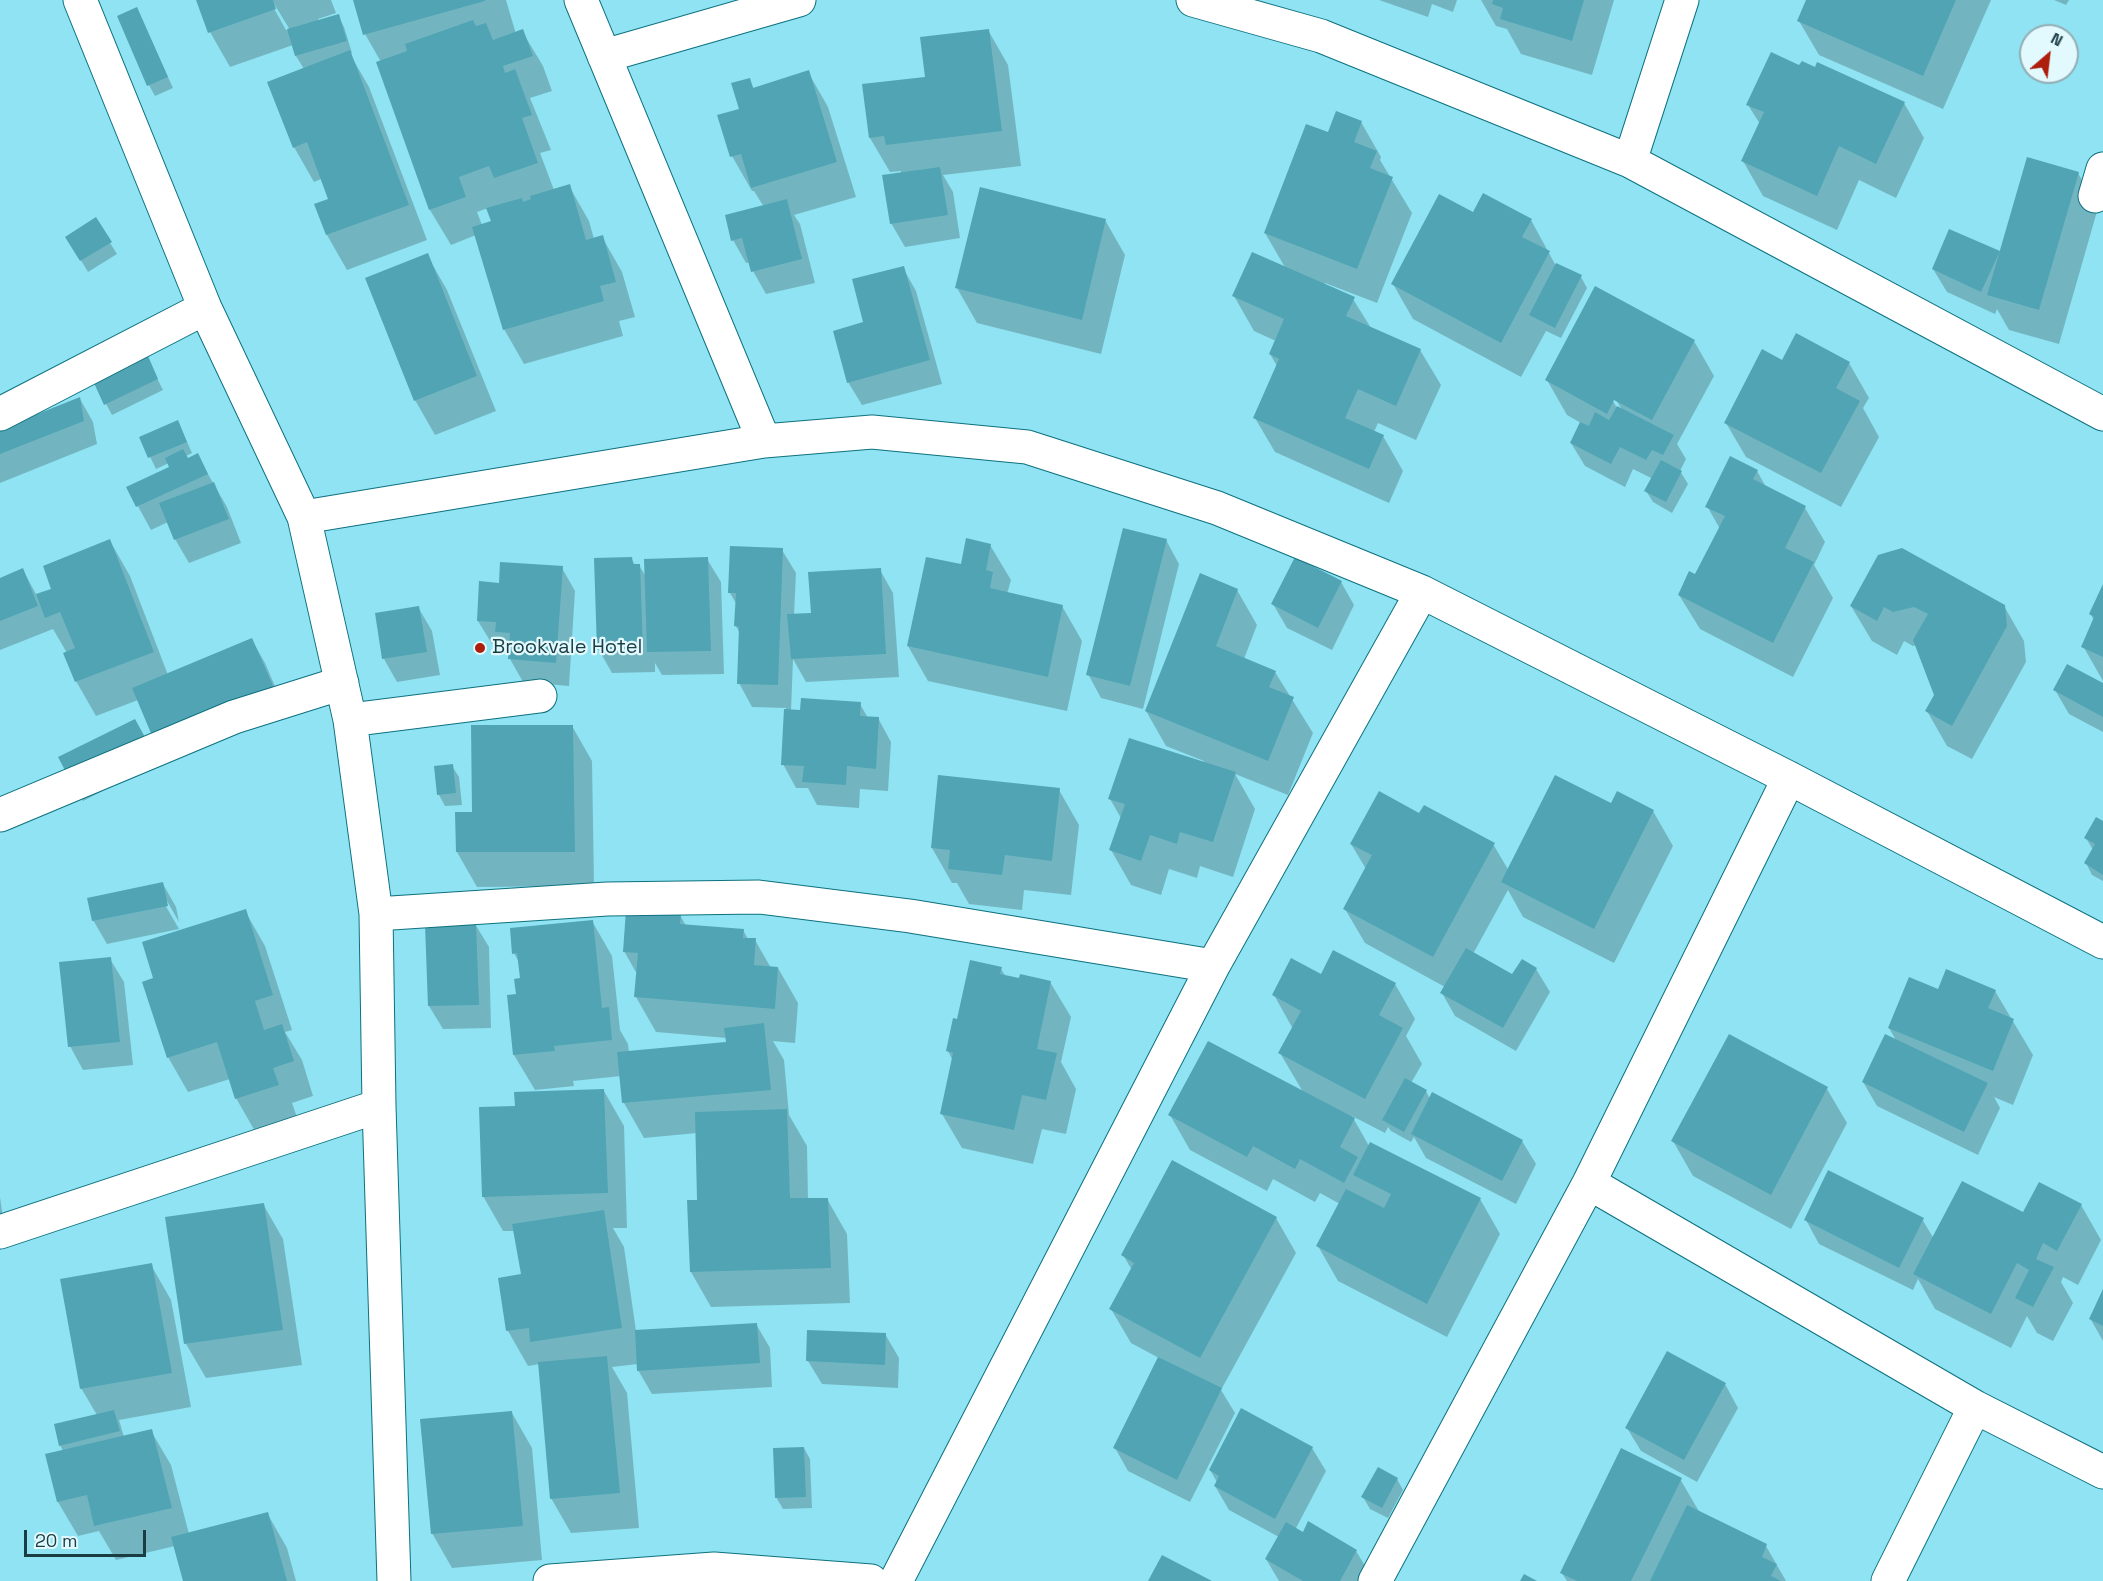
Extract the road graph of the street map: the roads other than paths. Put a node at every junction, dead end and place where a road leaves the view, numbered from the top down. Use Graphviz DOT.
graph roads {
  1 [pos="80,0"];
  2 [pos="580,0"];
  3 [pos="799,0"];
  4 [pos="1193,0"];
  5 [pos="1682,0"];
  6 [pos="604,56"];
  7 [pos="1630,161"];
  8 [pos="205,308"];
  9 [pos="0,414"];
  10 [pos="2103,414"];
  11 [pos="764,441"];
  12 [pos="304,517"];
  13 [pos="1422,592"];
  14 [pos="342,683"];
  15 [pos="540,696"];
  16 [pos="350,720"];
  17 [pos="1789,778"];
  18 [pos="0,815"];
  19 [pos="376,914"];
  20 [pos="2103,942"];
  21 [pos="1213,966"];
  22 [pos="379,1106"];
  23 [pos="1589,1183"];
  24 [pos="0,1232"];
  25 [pos="1975,1407"];
  26 [pos="2103,1472"];
  27 [pos="394,1581"];
  28 [pos="550,1581"];
  29 [pos="871,1581"];
  30 [pos="896,1581"];
  31 [pos="1375,1581"];
  32 [pos="1888,1581"];
  1 -- 8 [label="street"];
  2 -- 6 [label="street"];
  3 -- 6 [label="street"];
  4 -- 7 [label="street"];
  5 -- 7 [label="street"];
  6 -- 11 [label="street"];
  7 -- 10 [label="street"];
  8 -- 9 [label="street"];
  8 -- 12 [label="street"];
  11 -- 12 [label="street"];
  11 -- 13 [label="street"];
  12 -- 14 [label="street"];
  13 -- 17 [label="street"];
  13 -- 21 [label="street"];
  14 -- 16 [label="street"];
  14 -- 18 [label="street"];
  15 -- 16 [label="street"];
  16 -- 19 [label="street"];
  17 -- 20 [label="street"];
  17 -- 23 [label="street"];
  19 -- 21 [label="street"];
  19 -- 22 [label="street"];
  21 -- 30 [label="street"];
  22 -- 24 [label="street"];
  22 -- 27 [label="street"];
  23 -- 25 [label="street"];
  23 -- 31 [label="street"];
  25 -- 26 [label="street"];
  25 -- 32 [label="street"];
  28 -- 29 [label="street"];
}
